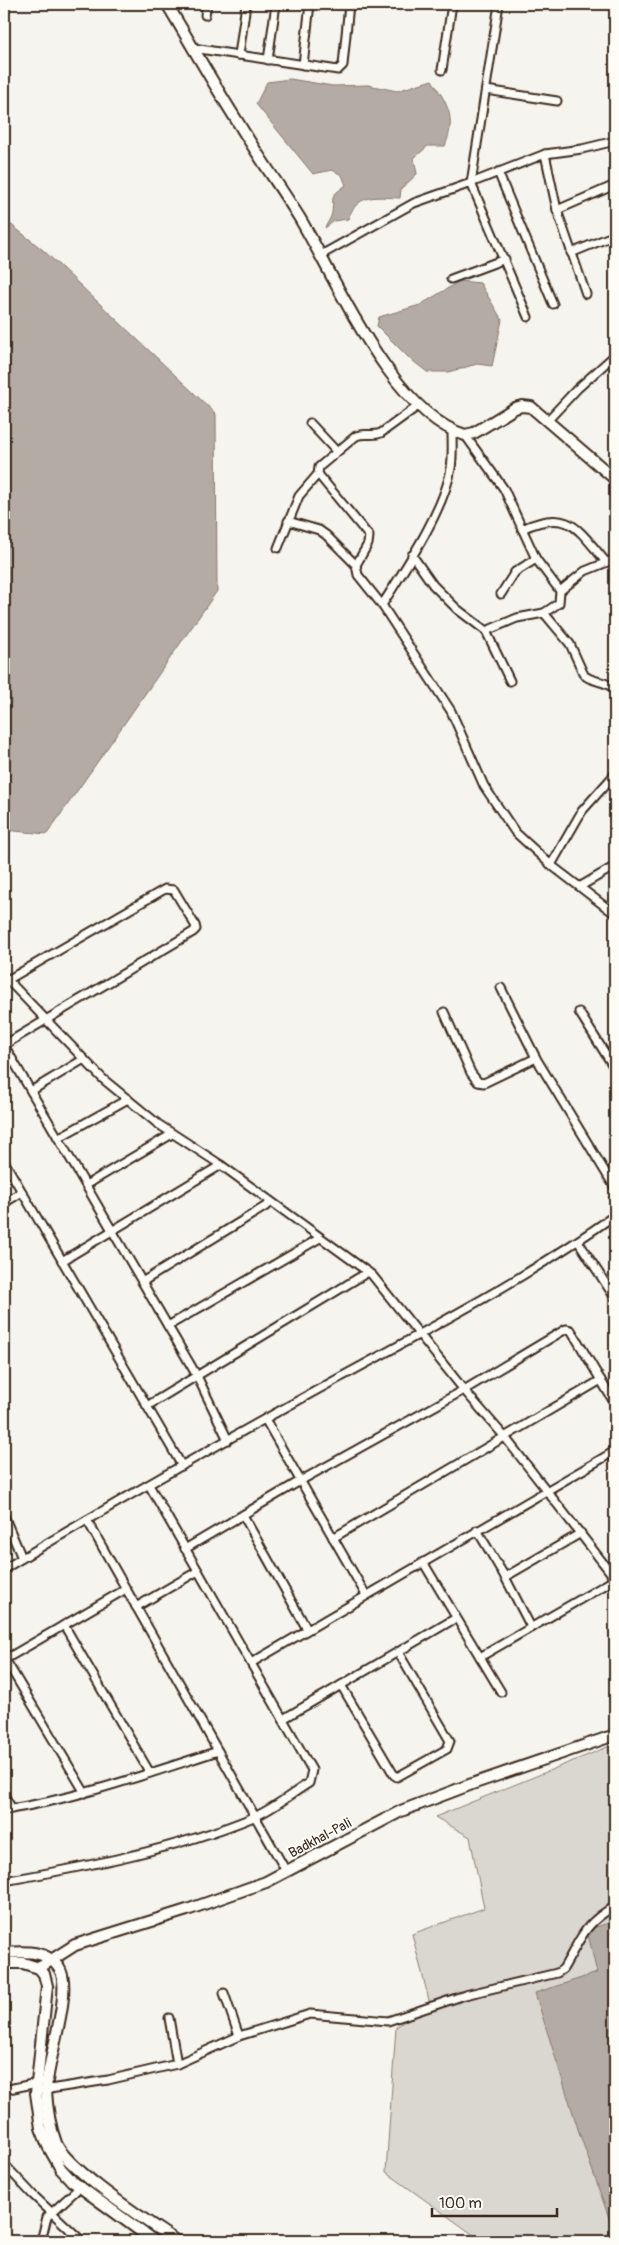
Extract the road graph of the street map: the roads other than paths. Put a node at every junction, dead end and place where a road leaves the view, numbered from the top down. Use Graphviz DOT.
graph roads {
  1 [pos="167,4"];
  2 [pos="207,4"];
  3 [pos="246,4"];
  4 [pos="276,4"];
  5 [pos="310,4"];
  6 [pos="349,4"];
  7 [pos="452,4"];
  8 [pos="499,4"];
  9 [pos="205,15"];
  10 [pos="194,48"];
  11 [pos="239,55"];
  12 [pos="268,60"];
  13 [pos="303,65"];
  14 [pos="442,70"];
  15 [pos="486,90"];
  16 [pos="556,101"];
  17 [pos="615,141"];
  18 [pos="544,154"];
  19 [pos="498,172"];
  20 [pos="471,183"];
  21 [pos="615,185"];
  22 [pos="557,210"];
  23 [pos="615,235"];
  24 [pos="571,253"];
  25 [pos="321,255"];
  26 [pos="505,259"];
  27 [pos="451,279"];
  28 [pos="586,294"];
  29 [pos="553,304"];
  30 [pos="528,317"];
  31 [pos="615,355"];
  32 [pos="418,406"];
  33 [pos="548,420"];
  34 [pos="310,423"];
  35 [pos="452,430"];
  36 [pos="465,435"];
  37 [pos="337,452"];
  38 [pos="318,474"];
  39 [pos="615,479"];
  40 [pos="288,521"];
  41 [pos="522,530"];
  42 [pos="278,548"];
  43 [pos="412,555"];
  44 [pos="615,559"];
  45 [pos="536,560"];
  46 [pos="606,562"];
  47 [pos="356,565"];
  48 [pos="560,591"];
  49 [pos="501,594"];
  50 [pos="382,605"];
  51 [pos="544,613"];
  52 [pos="486,631"];
  53 [pos="510,681"];
  54 [pos="615,690"];
  55 [pos="615,702"];
  56 [pos="615,709"];
  57 [pos="615,774"];
  58 [pos="551,865"];
  59 [pos="615,866"];
  60 [pos="581,886"];
  61 [pos="614,911"];
  62 [pos="5,980"];
  63 [pos="500,988"];
  64 [pos="444,1012"];
  65 [pos="579,1012"];
  66 [pos="46,1020"];
  67 [pos="4,1045"];
  68 [pos="536,1058"];
  69 [pos="84,1059"];
  70 [pos="615,1070"];
  71 [pos="31,1092"];
  72 [pos="128,1099"];
  73 [pos="172,1134"];
  74 [pos="58,1138"];
  75 [pos="4,1161"];
  76 [pos="220,1165"];
  77 [pos="86,1185"];
  78 [pos="615,1188"];
  79 [pos="22,1192"];
  80 [pos="4,1203"];
  81 [pos="271,1204"];
  82 [pos="615,1215"];
  83 [pos="112,1231"];
  84 [pos="320,1238"];
  85 [pos="578,1241"];
  86 [pos="62,1260"];
  87 [pos="368,1272"];
  88 [pos="142,1282"];
  89 [pos="614,1294"];
  90 [pos="168,1326"];
  91 [pos="419,1334"];
  92 [pos="197,1376"];
  93 [pos="601,1380"];
  94 [pos="464,1390"];
  95 [pos="615,1404"];
  96 [pos="147,1406"];
  97 [pos="265,1419"];
  98 [pos="504,1436"];
  99 [pos="228,1440"];
  100 [pos="615,1451"];
  101 [pos="182,1466"];
  102 [pos="300,1482"];
  103 [pos="149,1485"];
  104 [pos="546,1490"];
  105 [pos="243,1515"];
  106 [pos="4,1516"];
  107 [pos="87,1520"];
  108 [pos="477,1530"];
  109 [pos="581,1533"];
  110 [pos="333,1538"];
  111 [pos="185,1549"];
  112 [pos="22,1558"];
  113 [pos="423,1562"];
  114 [pos="4,1569"];
  115 [pos="198,1571"];
  116 [pos="505,1577"];
  117 [pos="126,1589"];
  118 [pos="366,1595"];
  119 [pos="136,1607"];
  120 [pos="456,1618"];
  121 [pos="64,1625"];
  122 [pos="531,1628"];
  123 [pos="308,1629"];
  124 [pos="398,1652"];
  125 [pos="480,1657"];
  126 [pos="4,1660"];
  127 [pos="250,1663"];
  128 [pos="341,1685"];
  129 [pos="501,1692"];
  130 [pos="282,1719"];
  131 [pos="615,1735"];
  132 [pos="218,1751"];
  133 [pos="150,1773"];
  134 [pos="85,1793"];
  135 [pos="4,1795"];
  136 [pos="12,1809"];
  137 [pos="4,1810"];
  138 [pos="255,1816"];
  139 [pos="286,1871"];
  140 [pos="4,1881"];
  141 [pos="615,1906"];
  142 [pos="4,1953"];
  143 [pos="51,1959"];
  144 [pos="4,1963"];
  145 [pos="39,1968"];
  146 [pos="224,1993"];
  147 [pos="169,2018"];
  148 [pos="239,2036"];
  149 [pos="177,2064"];
  150 [pos="40,2089"];
  151 [pos="4,2090"];
  152 [pos="4,2164"];
  153 [pos="80,2187"];
  154 [pos="51,2213"];
  155 [pos="41,2241"];
  156 [pos="82,2241"];
  157 [pos="154,2241"];
  158 [pos="176,2241"];
  1 -- 10 [label="street"];
  2 -- 9 [label="street"];
  3 -- 11 [label="street"];
  4 -- 12 [label="street"];
  5 -- 13 [label="street"];
  6 -- 13 [label="street"];
  7 -- 14 [label="street"];
  8 -- 15 [label="street"];
  10 -- 11 [label="street"];
  10 -- 25 [label="street"];
  11 -- 12 [label="street"];
  12 -- 13 [label="street"];
  15 -- 16 [label="street"];
  15 -- 20 [label="street"];
  17 -- 18 [label="street"];
  18 -- 19 [label="street"];
  18 -- 22 [label="street"];
  19 -- 20 [label="street"];
  19 -- 29 [label="street"];
  20 -- 25 [label="street"];
  20 -- 26 [label="street"];
  21 -- 22 [label="street"];
  22 -- 24 [label="street"];
  23 -- 24 [label="street"];
  24 -- 28 [label="street"];
  25 -- 32 [label="street"];
  26 -- 27 [label="street"];
  26 -- 30 [label="street"];
  31 -- 33 [label="street"];
  32 -- 35 [label="street"];
  32 -- 37 [label="street"];
  33 -- 36 [label="street"];
  33 -- 39 [label="street"];
  34 -- 37 [label="street"];
  35 -- 36 [label="street"];
  35 -- 43 [label="street"];
  36 -- 41 [label="street"];
  37 -- 38 [label="street"];
  38 -- 40 [label="street"];
  38 -- 47 [label="street"];
  40 -- 42 [label="street"];
  40 -- 47 [label="street"];
  41 -- 45 [label="street"];
  41 -- 46 [label="street"];
  43 -- 50 [label="street"];
  43 -- 52 [label="street"];
  44 -- 46 [label="street"];
  45 -- 48 [label="street"];
  45 -- 49 [label="street"];
  46 -- 48 [label="street"];
  47 -- 50 [label="street"];
  48 -- 51 [label="street"];
  50 -- 58 [label="street"];
  51 -- 52 [label="street"];
  51 -- 54 [label="street"];
  52 -- 53 [label="street"];
  55 -- 56 [label="street"];
  57 -- 58 [label="street"];
  58 -- 60 [label="street"];
  59 -- 60 [label="street"];
  60 -- 61 [label="street"];
  62 -- 66 [label="street"];
  62 -- 66 [label="street"];
  63 -- 68 [label="street"];
  64 -- 68 [label="street"];
  65 -- 70 [label="street"];
  66 -- 67 [label="street"];
  66 -- 69 [label="street"];
  67 -- 71 [label="street"];
  68 -- 78 [label="street"];
  69 -- 71 [label="street"];
  69 -- 72 [label="street"];
  71 -- 74 [label="street"];
  72 -- 73 [label="street"];
  72 -- 74 [label="street"];
  73 -- 76 [label="street"];
  73 -- 77 [label="street"];
  74 -- 77 [label="street"];
  75 -- 79 [label="street"];
  76 -- 81 [label="street"];
  76 -- 83 [label="street"];
  77 -- 83 [label="street"];
  79 -- 80 [label="street"];
  79 -- 86 [label="street"];
  81 -- 84 [label="street"];
  81 -- 88 [label="street"];
  82 -- 85 [label="street"];
  83 -- 86 [label="street"];
  83 -- 88 [label="street"];
  84 -- 87 [label="street"];
  84 -- 90 [label="street"];
  85 -- 89 [label="street"];
  85 -- 91 [label="street"];
  86 -- 96 [label="street"];
  87 -- 91 [label="street"];
  87 -- 92 [label="street"];
  88 -- 90 [label="street"];
  90 -- 92 [label="street"];
  91 -- 94 [label="street"];
  91 -- 97 [label="street"];
  92 -- 96 [label="street"];
  92 -- 99 [label="street"];
  93 -- 94 [label="street"];
  93 -- 95 [label="street"];
  93 -- 98 [label="street"];
  94 -- 98 [label="street"];
  94 -- 102 [label="street"];
  96 -- 101 [label="street"];
  97 -- 99 [label="street"];
  97 -- 102 [label="street"];
  98 -- 104 [label="street"];
  98 -- 110 [label="street"];
  99 -- 101 [label="street"];
  100 -- 104 [label="street"];
  101 -- 103 [label="street"];
  102 -- 105 [label="street"];
  102 -- 110 [label="street"];
  103 -- 107 [label="street"];
  103 -- 111 [label="street"];
  104 -- 108 [label="street"];
  104 -- 109 [label="street"];
  105 -- 111 [label="street"];
  105 -- 123 [label="street"];
  106 -- 112 [label="street"];
  107 -- 112 [label="street"];
  107 -- 117 [label="street"];
  108 -- 113 [label="street"];
  108 -- 116 [label="street"];
  109 -- 116 [label="street"];
  109 -- 122 [label="street"];
  110 -- 118 [label="street"];
  111 -- 115 [label="street"];
  112 -- 114 [label="street"];
  113 -- 118 [label="street"];
  113 -- 120 [label="street"];
  115 -- 119 [label="street"];
  115 -- 127 [label="street"];
  116 -- 122 [label="street"];
  117 -- 119 [label="street"];
  117 -- 121 [label="street"];
  118 -- 123 [label="street"];
  119 -- 132 [label="street"];
  120 -- 124 [label="street"];
  120 -- 125 [label="street"];
  121 -- 126 [label="street"];
  121 -- 133 [label="street"];
  122 -- 125 [label="street"];
  123 -- 127 [label="street"];
  124 -- 128 [label="street"];
  124 -- 128 [label="street"];
  125 -- 129 [label="street"];
  126 -- 134 [label="street"];
  127 -- 130 [label="street"];
  128 -- 130 [label="street"];
  130 -- 138 [label="street"];
  131 -- 139 [label="street, Badkhal-Pali"];
  132 -- 133 [label="street"];
  132 -- 138 [label="street"];
  133 -- 134 [label="street"];
  134 -- 136 [label="street"];
  135 -- 136 [label="street"];
  136 -- 137 [label="street"];
  138 -- 139 [label="street"];
  138 -- 140 [label="street"];
  139 -- 143 [label="street, Badkhal-Pali"];
  141 -- 148 [label="street"];
  142 -- 143 [label="street"];
  143 -- 145 [label="street, Badkhal-Pali"];
  143 -- 150 [label="street"];
  144 -- 145 [label="street"];
  145 -- 150 [label="street"];
  146 -- 148 [label="street"];
  147 -- 149 [label="street"];
  148 -- 149 [label="street"];
  149 -- 150 [label="street"];
  150 -- 151 [label="street"];
  150 -- 153 [label="street"];
  150 -- 158 [label="street"];
  152 -- 154 [label="street"];
  153 -- 154 [label="street"];
  153 -- 157 [label="street"];
  154 -- 155 [label="street"];
  154 -- 156 [label="street"];
}
